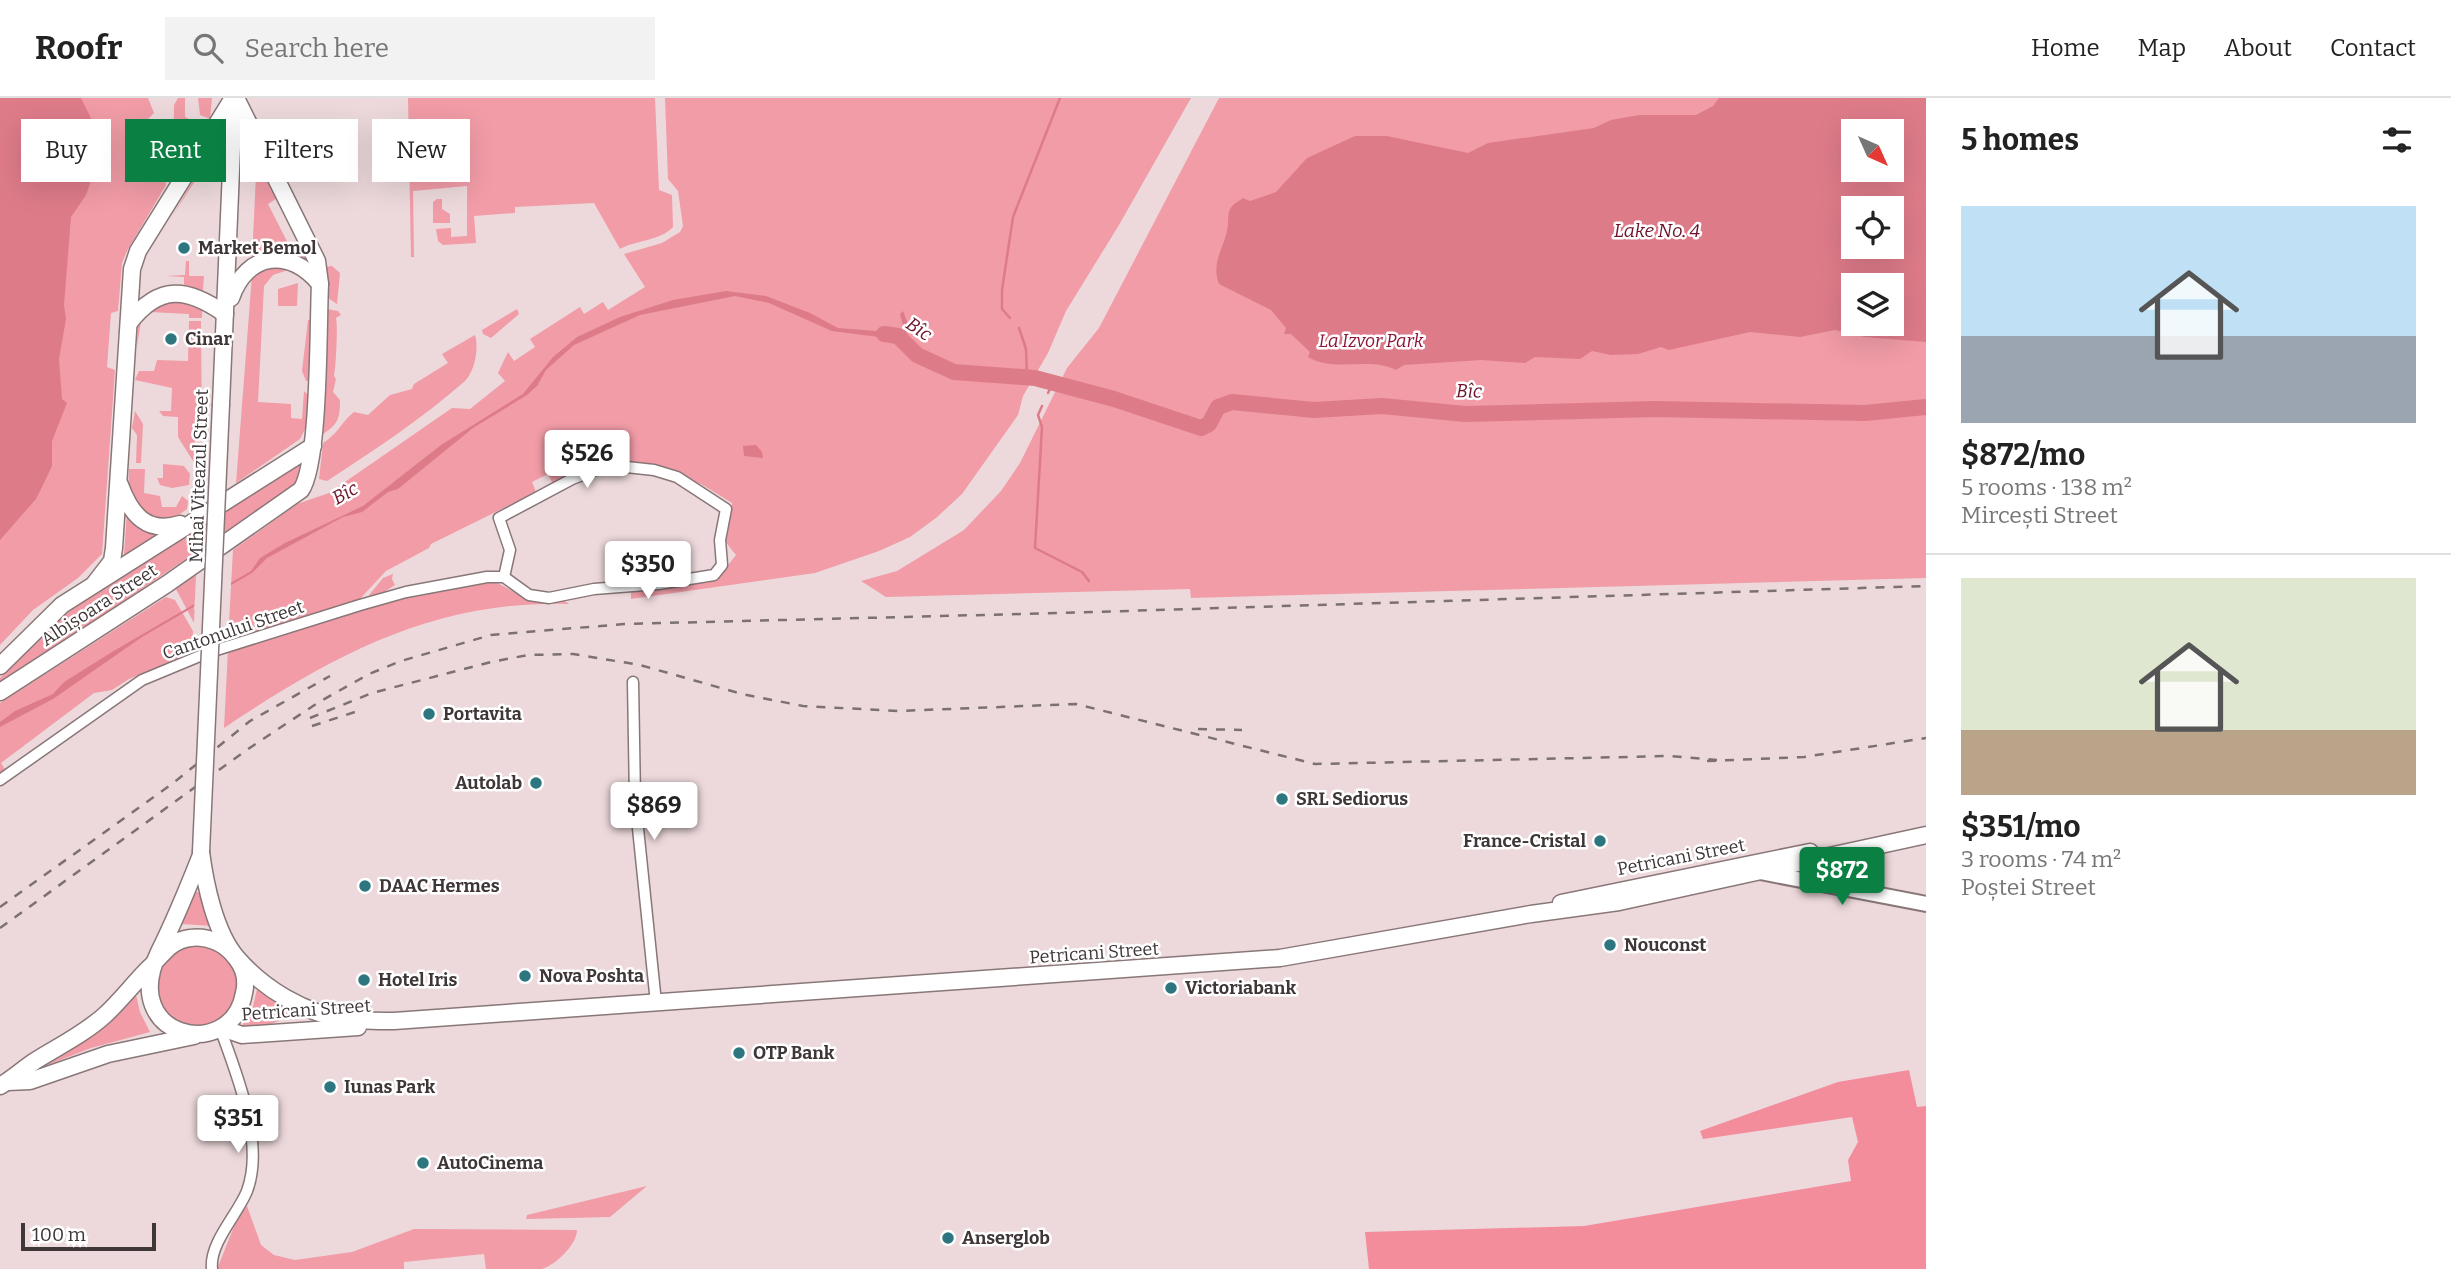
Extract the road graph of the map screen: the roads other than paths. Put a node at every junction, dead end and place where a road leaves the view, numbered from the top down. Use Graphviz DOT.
graph roads {
  1 [pos="234,98"];
  2 [pos="320,284"];
  3 [pos="225,314"];
  4 [pos="129,323"];
  5 [pos="314,427"];
  6 [pos="313,446"];
  7 [pos="285,462"];
  8 [pos="120,483"];
  9 [pos="192,520"];
  10 [pos="504,577"];
  11 [pos="95,583"];
  12 [pos="0,666"];
  13 [pos="633,682"];
  14 [pos="0,692"];
  15 [pos="0,780"];
  16 [pos="1926,835"];
  17 [pos="1840,852"];
  18 [pos="201,853"];
  19 [pos="1738,866"];
  20 [pos="1764,873"];
  21 [pos="1926,904"];
  22 [pos="1531,914"];
  23 [pos="236,956"];
  24 [pos="153,965"];
  25 [pos="656,1003"];
  26 [pos="394,1021"];
  27 [pos="221,1028"];
  28 [pos="201,1034"];
  29 [pos="3,1084"];
  30 [pos="212,1269"];
  1 -- 2 [label="main road"];
  1 -- 3 [label="main road, Mihai Viteazul Street"];
  1 -- 4 [label="main road"];
  2 -- 3 [label="main road"];
  2 -- 5 [label="main road"];
  3 -- 4 [label="main road"];
  3 -- 18 [label="main road, Mihai Viteazul Street, bridge"];
  4 -- 8 [label="main road"];
  5 -- 6 [label="main road"];
  5 -- 7 [label="main road"];
  6 -- 7 [label="main road, Albișoara Street"];
  6 -- 14 [label="main road, Albișoara Street"];
  7 -- 9 [label="main road, Albișoara Street"];
  8 -- 9 [label="main road"];
  8 -- 11 [label="main road"];
  9 -- 11 [label="main road, Albișoara Street"];
  10 -- 10 [label="street"];
  10 -- 15 [label="street, Cantonului Street"];
  11 -- 12 [label="main road, Albișoara Street"];
  13 -- 25 [label="street"];
  16 -- 17 [label="main road, Petricani Street"];
  17 -- 19 [label="main road, Petricani Street"];
  17 -- 20 [label="main road, Petricani Street"];
  18 -- 23 [label="main road, Mihai Viteazul Street"];
  18 -- 24 [label="main road, Mihai Viteazul Street"];
  19 -- 20 [label="main road"];
  19 -- 22 [label="main road, Petricani Street"];
  20 -- 21 [label="main road"];
  20 -- 22 [label="main road, Petricani Street"];
  22 -- 25 [label="main road, Petricani Street"];
  23 -- 24 [label="main road"];
  23 -- 26 [label="main road, Petricani Street"];
  23 -- 27 [label="main road"];
  24 -- 28 [label="main road"];
  24 -- 29 [label="main road"];
  25 -- 26 [label="main road, Petricani Street"];
  26 -- 27 [label="main road, Petricani Street"];
  27 -- 28 [label="main road"];
  27 -- 30 [label="street"];
  28 -- 29 [label="main road"];
}
